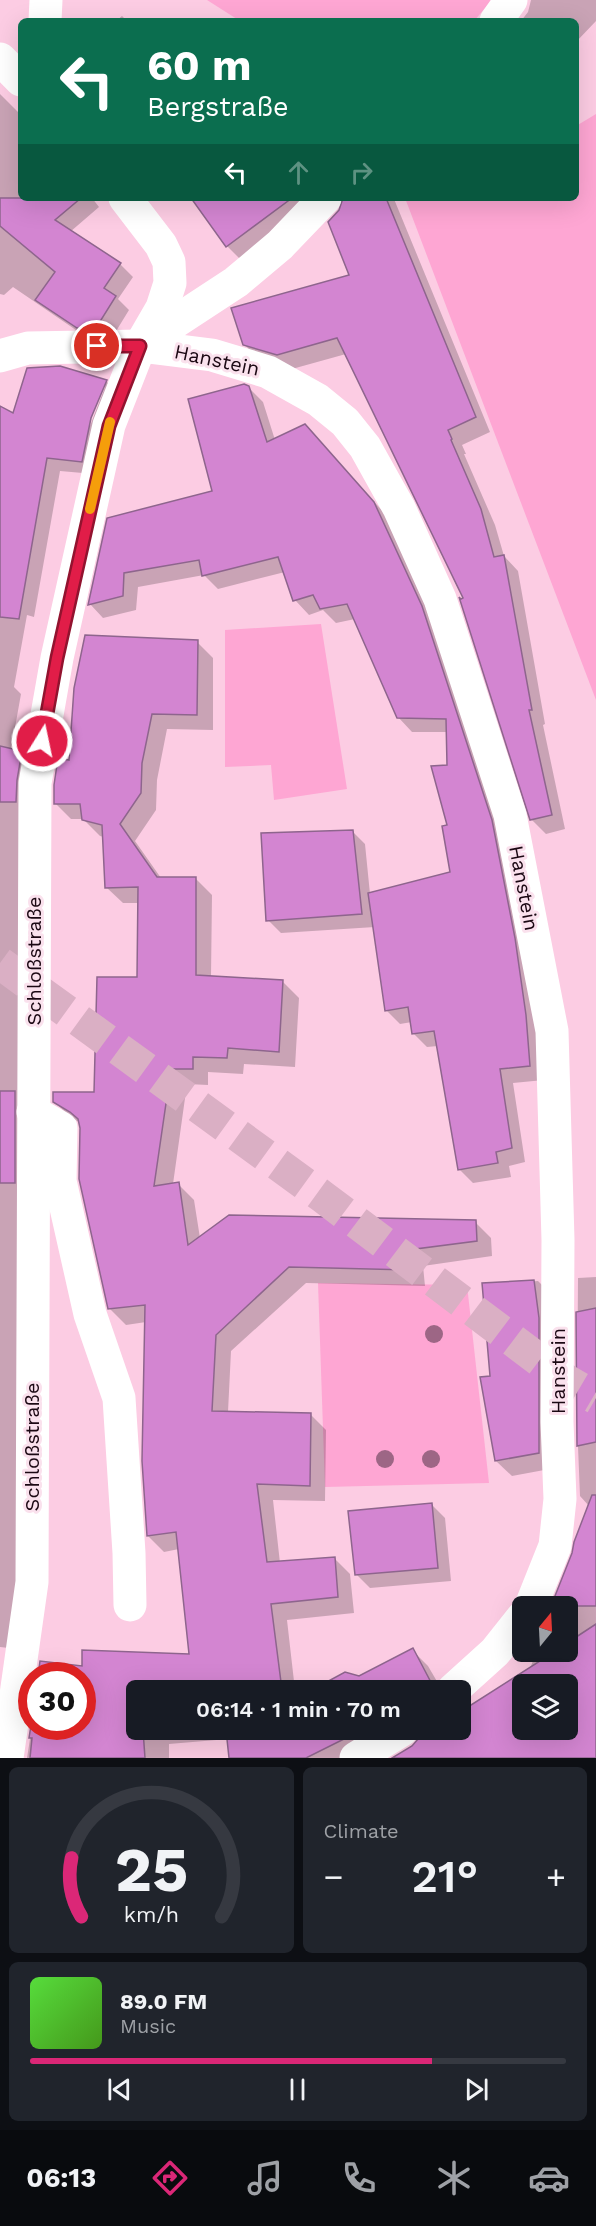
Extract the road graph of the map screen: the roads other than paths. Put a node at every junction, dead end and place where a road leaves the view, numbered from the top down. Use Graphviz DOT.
graph roads {
  1 [pos="46,0"];
  2 [pos="511,0"];
  3 [pos="45,18"];
  4 [pos="498,18"];
  5 [pos="0,59"];
  6 [pos="18,77"];
  7 [pos="127,201"];
  8 [pos="322,201"];
  9 [pos="140,346"];
  10 [pos="0,356"];
  11 [pos="33,1112"];
  12 [pos="535,1596"];
  13 [pos="130,1605"];
  14 [pos="512,1631"];
  15 [pos="464,1680"];
  16 [pos="386,1740"];
  17 [pos="7,1758"];
  18 [pos="356,1758"];
  1 -- 3 [label="street"];
  2 -- 4 [label="street"];
  5 -- 6 [label="street"];
  7 -- 9 [label="street, Schloßstraße"];
  8 -- 9 [label="street"];
  9 -- 10 [label="street, Hanstein"];
  9 -- 11 [label="street, Schloßstraße"];
  9 -- 12 [label="street, Hanstein"];
  11 -- 13 [label="street"];
  11 -- 17 [label="street, Schloßstraße"];
  14 -- 15 [label="street"];
  16 -- 18 [label="street"];
}
